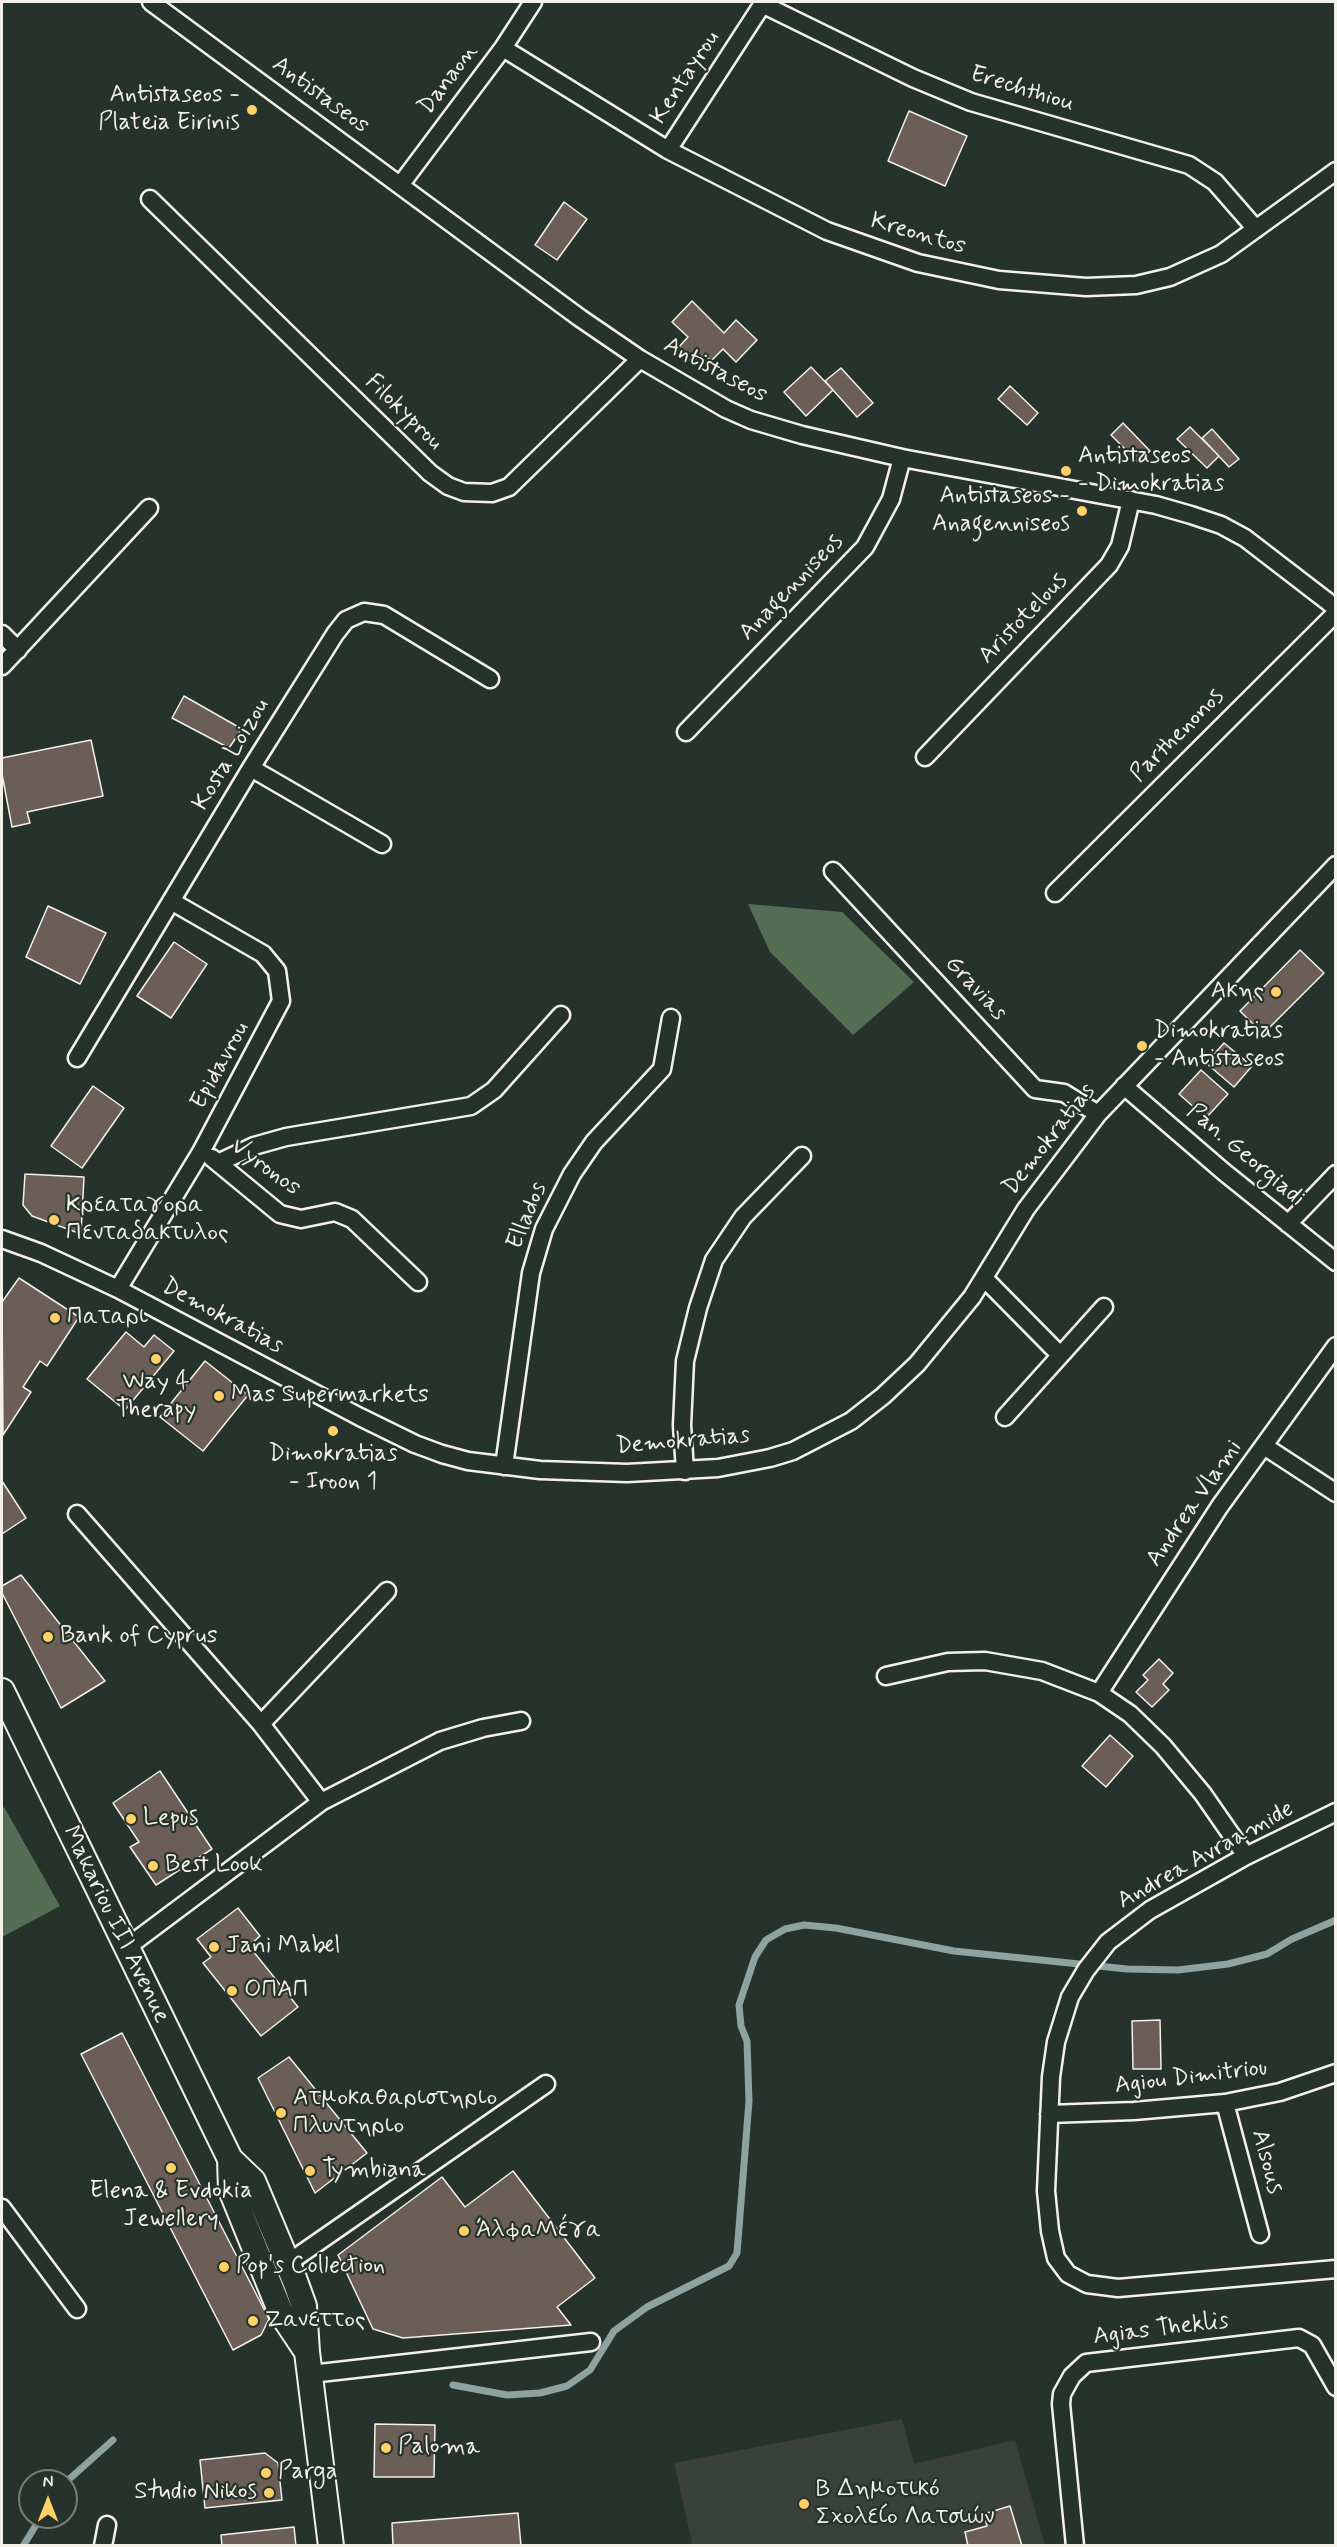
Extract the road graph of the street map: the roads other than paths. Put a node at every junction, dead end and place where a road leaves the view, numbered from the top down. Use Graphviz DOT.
graph roads {
  1 [pos="151,2"];
  2 [pos="533,2"];
  3 [pos="763,3"];
  4 [pos="503,48"];
  5 [pos="669,150"];
  6 [pos="1335,171"];
  7 [pos="400,184"];
  8 [pos="150,199"];
  9 [pos="1256,229"];
  10 [pos="640,359"];
  11 [pos="902,458"];
  12 [pos="1131,500"];
  13 [pos="149,508"];
  14 [pos="1335,608"];
  15 [pos="1335,613"];
  16 [pos="2,634"];
  17 [pos="18,650"];
  18 [pos="2,666"];
  19 [pos="490,679"];
  20 [pos="686,732"];
  21 [pos="925,757"];
  22 [pos="251,768"];
  23 [pos="382,844"];
  24 [pos="1335,865"];
  25 [pos="832,871"];
  26 [pos="1055,892"];
  27 [pos="171,901"];
  28 [pos="561,1015"];
  29 [pos="671,1018"];
  30 [pos="77,1058"];
  31 [pos="1124,1086"];
  32 [pos="1098,1114"];
  33 [pos="201,1152"];
  34 [pos="802,1156"];
  35 [pos="220,1162"];
  36 [pos="1335,1174"];
  37 [pos="1288,1224"];
  38 [pos="2,1239"];
  39 [pos="1335,1262"];
  40 [pos="984,1278"];
  41 [pos="418,1282"];
  42 [pos="118,1289"];
  43 [pos="1104,1307"];
  44 [pos="1335,1346"];
  45 [pos="1060,1355"];
  46 [pos="1005,1417"];
  47 [pos="1264,1446"];
  48 [pos="504,1466"];
  49 [pos="685,1471"];
  50 [pos="1335,1493"];
  51 [pos="77,1514"];
  52 [pos="387,1591"];
  53 [pos="886,1676"];
  54 [pos="2,1691"];
  55 [pos="1099,1693"];
  56 [pos="521,1721"];
  57 [pos="261,1724"];
  58 [pos="321,1802"];
  59 [pos="1335,1812"];
  60 [pos="1246,1856"];
  61 [pos="126,1948"];
  62 [pos="1335,2073"];
  63 [pos="546,2084"];
  64 [pos="1225,2103"];
  65 [pos="1049,2114"];
  66 [pos="230,2159"];
  67 [pos="2,2208"];
  68 [pos="1260,2234"];
  69 [pos="288,2263"];
  70 [pos="1335,2268"];
  71 [pos="77,2309"];
  72 [pos="591,2342"];
  73 [pos="309,2363"];
  74 [pos="1335,2387"];
  75 [pos="106,2525"];
  76 [pos="103,2546"];
  77 [pos="331,2546"];
  78 [pos="1075,2546"];
  1 -- 7 [label="street, Antistaseos"];
  2 -- 4 [label="street, Danaon"];
  3 -- 5 [label="street, Kentayrou"];
  3 -- 9 [label="street, Erechthiou"];
  4 -- 5 [label="street, Kreontos"];
  4 -- 7 [label="street, Danaon"];
  5 -- 9 [label="street, Kreontos"];
  6 -- 9 [label="street, Kreontos"];
  7 -- 10 [label="street, Antistaseos"];
  8 -- 10 [label="street, Filokyprou"];
  10 -- 11 [label="street, Antistaseos"];
  11 -- 12 [label="street, Antistaseos"];
  11 -- 20 [label="street, Anagenniseos"];
  12 -- 14 [label="street, Antistaseos"];
  12 -- 21 [label="street, Aristotelous"];
  13 -- 17 [label="street"];
  15 -- 26 [label="street, Parthenonos"];
  16 -- 17 [label="street"];
  17 -- 18 [label="street"];
  19 -- 22 [label="street, Kosta Loizou"];
  22 -- 23 [label="street"];
  22 -- 27 [label="street, Kosta Loizou"];
  24 -- 31 [label="street, Demokratias"];
  25 -- 32 [label="street, Gravias"];
  27 -- 30 [label="street, Kosta Loizou"];
  27 -- 33 [label="street, Epidavrou"];
  28 -- 35 [label="street"];
  29 -- 48 [label="street, Ellados"];
  31 -- 32 [label="street, Demokratias"];
  31 -- 37 [label="street, Pan. Georgiadi"];
  32 -- 40 [label="street, Demokratias"];
  33 -- 35 [label="street, Vyronos"];
  33 -- 42 [label="street, Epidavrou"];
  34 -- 49 [label="street"];
  35 -- 41 [label="street, Vyronos"];
  36 -- 37 [label="street"];
  37 -- 39 [label="street, Pan. Georgiadi"];
  38 -- 42 [label="street, Demokratias"];
  40 -- 45 [label="street"];
  40 -- 49 [label="street, Demokratias"];
  42 -- 48 [label="street, Demokratias"];
  43 -- 45 [label="street"];
  44 -- 47 [label="street, Andrea Vlami"];
  45 -- 46 [label="street"];
  47 -- 50 [label="street"];
  47 -- 55 [label="street, Andrea Vlami"];
  48 -- 49 [label="street, Demokratias"];
  51 -- 57 [label="street"];
  52 -- 57 [label="street"];
  53 -- 55 [label="street"];
  54 -- 61 [label="street, Makariou III Avenue"];
  55 -- 60 [label="street"];
  56 -- 58 [label="street"];
  57 -- 58 [label="street"];
  58 -- 61 [label="street"];
  59 -- 60 [label="street, Andrea Avraamide"];
  60 -- 65 [label="street, Andrea Avraamide"];
  61 -- 66 [label="street, Makariou III Avenue"];
  62 -- 64 [label="street, Agiou Dimitriou"];
  63 -- 69 [label="street"];
  64 -- 65 [label="street, Agiou Dimitriou"];
  64 -- 68 [label="street, Alsous"];
  65 -- 70 [label="street"];
  66 -- 69 [label="street, Makariou III Avenue"];
  66 -- 73 [label="street, Makariou III Avenue"];
  67 -- 71 [label="street"];
  69 -- 73 [label="street, Makariou III Avenue"];
  72 -- 73 [label="street"];
  73 -- 77 [label="street, Makariou III Avenue"];
  74 -- 78 [label="street, Agias Theklis"];
  75 -- 76 [label="street"];
}
